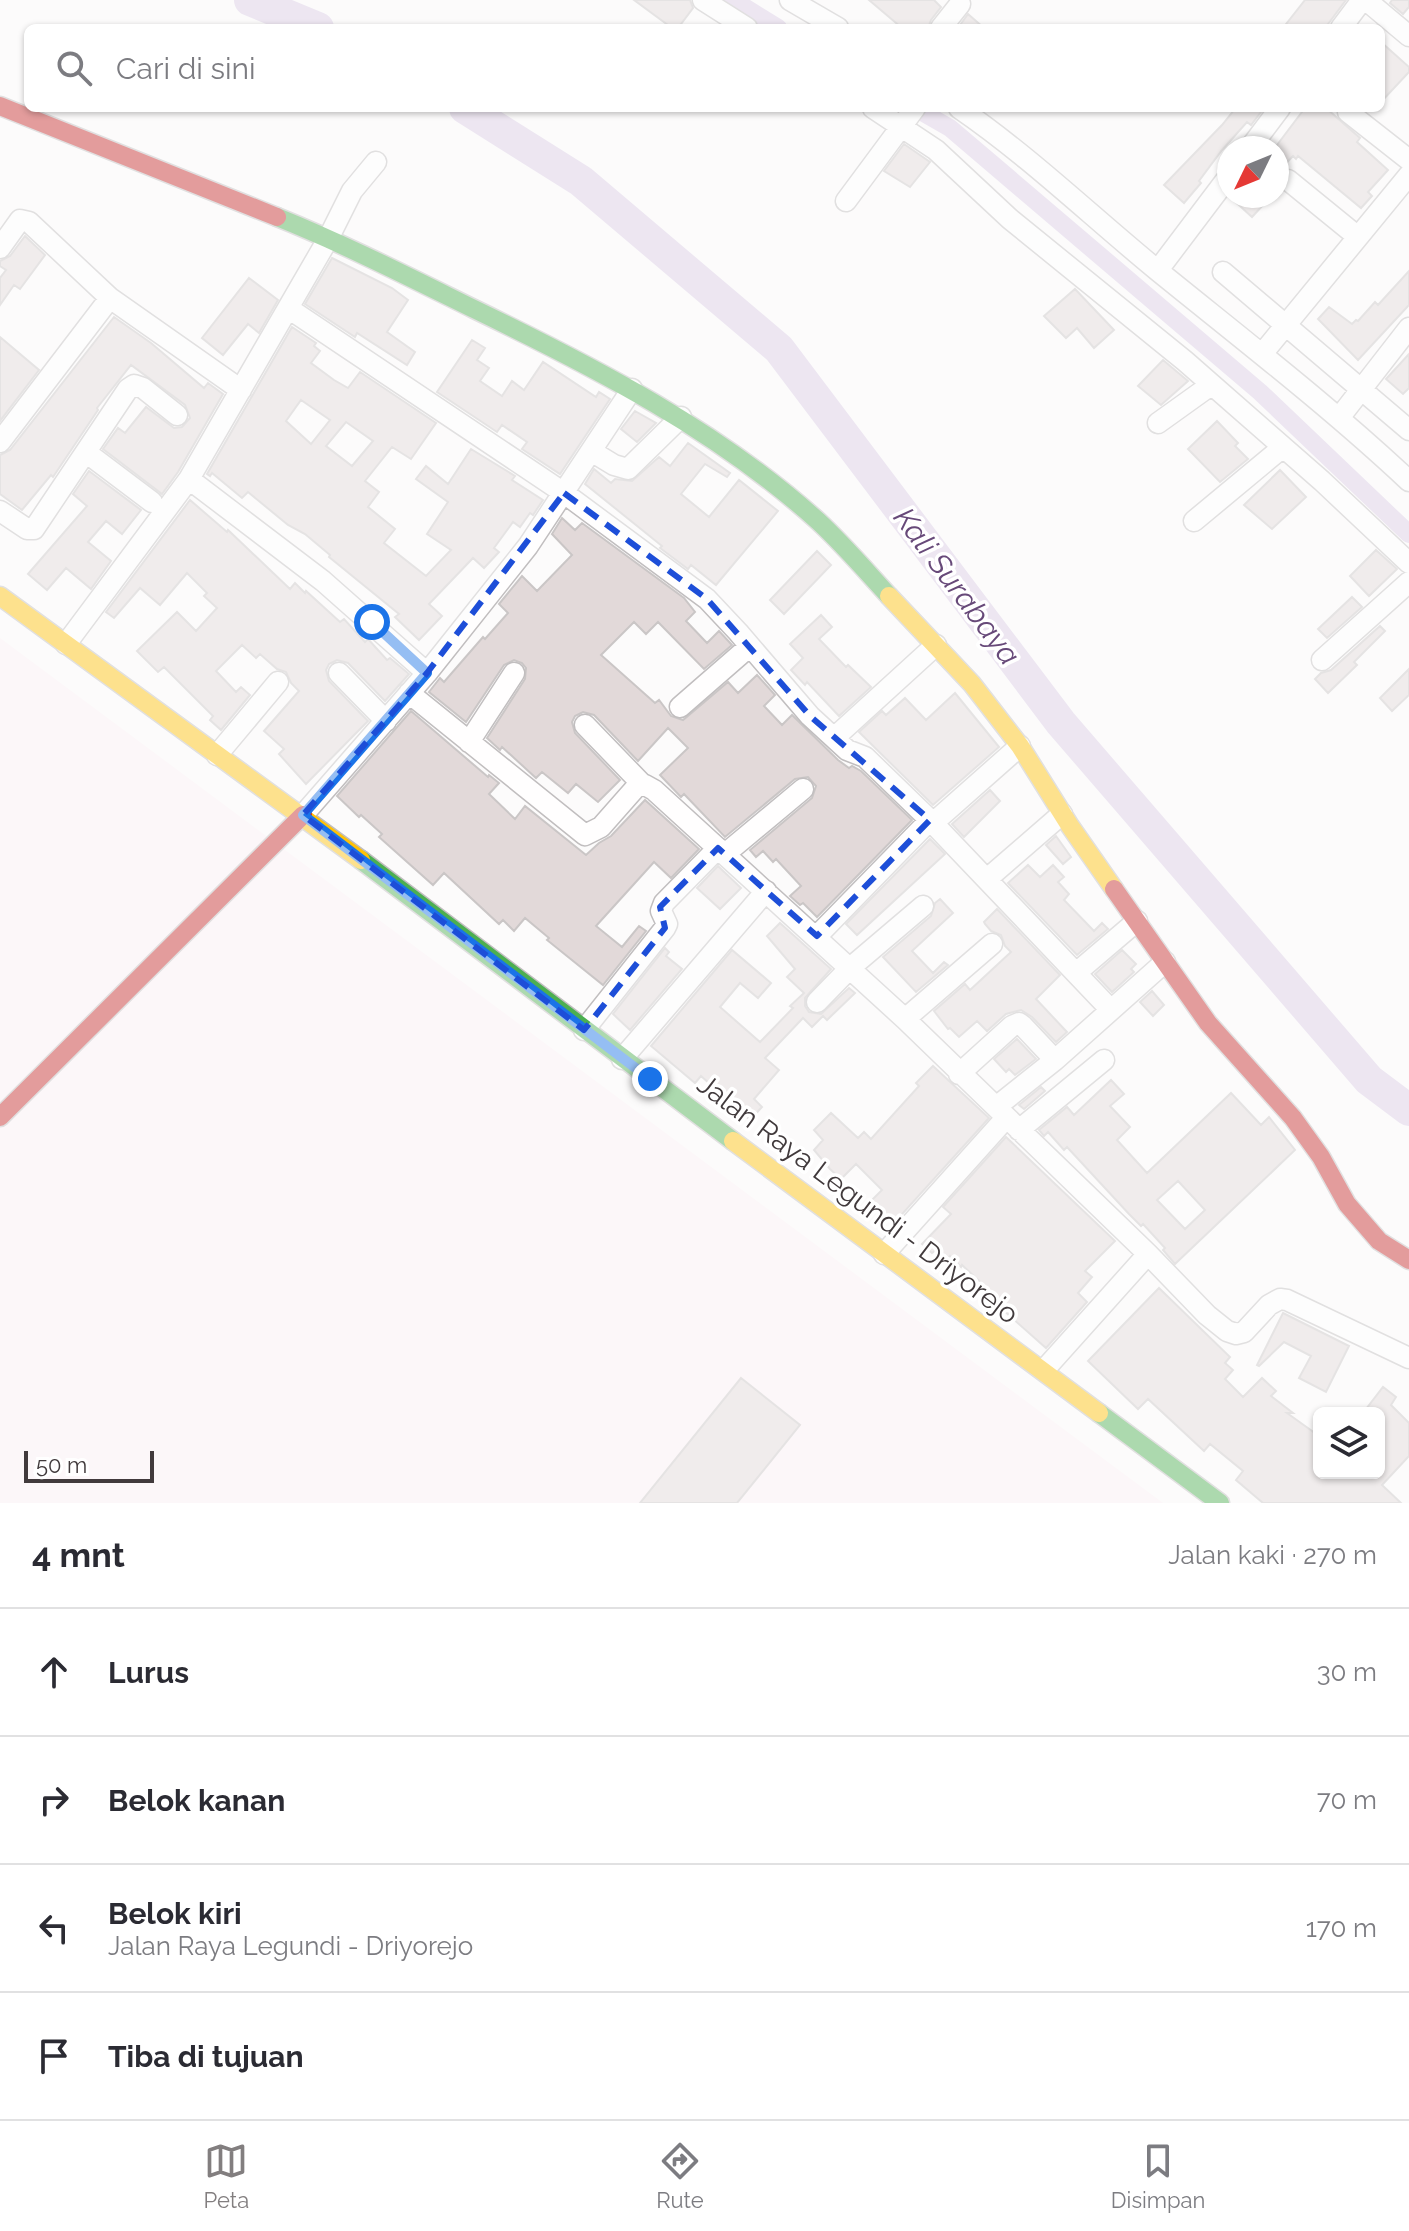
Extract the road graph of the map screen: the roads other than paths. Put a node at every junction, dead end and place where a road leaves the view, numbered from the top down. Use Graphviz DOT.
graph roads {
  1 [pos="703,0"];
  2 [pos="790,0"];
  3 [pos="1364,0"];
  4 [pos="960,4"];
  5 [pos="741,24"];
  6 [pos="831,24"];
  7 [pos="944,24"];
  8 [pos="1344,24"];
  9 [pos="1409,36"];
  10 [pos="0,106"];
  11 [pos="885,112"];
  12 [pos="968,112"];
  13 [pos="1277,112"];
  14 [pos="1348,112"];
  15 [pos="907,119"];
  16 [pos="1259,136"];
  17 [pos="1409,160"];
  18 [pos="376,162"];
  19 [pos="1409,175"];
  20 [pos="1289,181"];
  21 [pos="1217,192"];
  22 [pos="846,201"];
  23 [pos="1358,237"];
  24 [pos="328,239"];
  25 [pos="0,248"];
  26 [pos="1158,270"];
  27 [pos="1223,272"];
  28 [pos="110,298"];
  29 [pos="288,308"];
  30 [pos="1285,326"];
  31 [pos="1409,328"];
  32 [pos="1262,354"];
  33 [pos="1211,385"];
  34 [pos="632,389"];
  35 [pos="241,390"];
  36 [pos="1361,390"];
  37 [pos="177,415"];
  38 [pos="681,417"];
  39 [pos="1339,418"];
  40 [pos="1158,423"];
  41 [pos="1409,430"];
  42 [pos="0,442"];
  43 [pos="1283,447"];
  44 [pos="591,451"];
  45 [pos="87,453"];
  46 [pos="1408,478"];
  47 [pos="189,479"];
  48 [pos="564,493"];
  49 [pos="152,502"];
  50 [pos="0,511"];
  51 [pos="1194,521"];
  52 [pos="1409,563"];
  53 [pos="1409,582"];
  54 [pos="0,596"];
  55 [pos="66,644"];
  56 [pos="936,645"];
  57 [pos="750,646"];
  58 [pos="1322,660"];
  59 [pos="339,673"];
  60 [pos="427,673"];
  61 [pos="514,673"];
  62 [pos="278,682"];
  63 [pos="409,693"];
  64 [pos="680,707"];
  65 [pos="386,721"];
  66 [pos="585,725"];
  67 [pos="834,738"];
  68 [pos="469,742"];
  69 [pos="1020,746"];
  70 [pos="217,755"];
  71 [pos="642,784"];
  72 [pos="803,789"];
  73 [pos="1062,814"];
  74 [pos="303,815"];
  75 [pos="932,821"];
  76 [pos="721,851"];
  77 [pos="987,879"];
  78 [pos="766,891"];
  79 [pos="923,906"];
  80 [pos="1137,921"];
  81 [pos="817,936"];
  82 [pos="992,944"];
  83 [pos="1165,962"];
  84 [pos="850,968"];
  85 [pos="1076,973"];
  86 [pos="817,1002"];
  87 [pos="1111,1010"];
  88 [pos="905,1019"];
  89 [pos="584,1030"];
  90 [pos="622,1059"];
  91 [pos="1055,1060"];
  92 [pos="1104,1060"];
  93 [pos="959,1074"];
  94 [pos="0,1117"];
  95 [pos="1007,1119"];
  96 [pos="884,1254"];
  97 [pos="1148,1254"];
  98 [pos="1409,1260"];
  99 [pos="1409,1358"];
  100 [pos="1044,1370"];
  101 [pos="1220,1503"];
  1 -- 5 [label="street"];
  2 -- 6 [label="street"];
  3 -- 8 [label="street"];
  3 -- 9 [label="street"];
  4 -- 7 [label="street"];
  10 -- 24 [label="main road"];
  11 -- 15 [label="street"];
  12 -- 26 [label="street"];
  13 -- 16 [label="street"];
  14 -- 17 [label="street"];
  15 -- 22 [label="street"];
  15 -- 33 [label="street"];
  18 -- 24 [label="street"];
  19 -- 23 [label="street"];
  20 -- 23 [label="street"];
  21 -- 26 [label="street"];
  23 -- 30 [label="street"];
  24 -- 29 [label="street"];
  24 -- 34 [label="main road"];
  25 -- 28 [label="street"];
  26 -- 32 [label="street"];
  27 -- 30 [label="street"];
  28 -- 35 [label="street"];
  28 -- 42 [label="street"];
  29 -- 35 [label="street"];
  29 -- 48 [label="street"];
  30 -- 32 [label="street"];
  30 -- 36 [label="street"];
  31 -- 36 [label="street"];
  32 -- 39 [label="street"];
  33 -- 40 [label="street"];
  33 -- 43 [label="street"];
  34 -- 38 [label="main road"];
  34 -- 44 [label="street"];
  35 -- 47 [label="street"];
  36 -- 39 [label="street"];
  36 -- 41 [label="street"];
  37 -- 45 [label="street"];
  38 -- 44 [label="street"];
  38 -- 56 [label="main road"];
  39 -- 46 [label="street"];
  43 -- 51 [label="street"];
  43 -- 52 [label="street"];
  44 -- 48 [label="street"];
  45 -- 49 [label="street"];
  45 -- 50 [label="street"];
  47 -- 55 [label="street"];
  47 -- 60 [label="street"];
  48 -- 57 [label="street"];
  48 -- 60 [label="street"];
  53 -- 58 [label="street"];
  54 -- 55 [label="main road, Jalan Raya Legundi - Driyorejo"];
  55 -- 70 [label="main road, Jalan Raya Legundi - Driyorejo"];
  56 -- 67 [label="street"];
  56 -- 69 [label="main road"];
  57 -- 64 [label="street"];
  57 -- 67 [label="street"];
  59 -- 65 [label="street"];
  60 -- 63 [label="street"];
  61 -- 68 [label="street"];
  62 -- 70 [label="street"];
  63 -- 65 [label="street"];
  63 -- 68 [label="street"];
  65 -- 74 [label="street"];
  66 -- 71 [label="street"];
  67 -- 75 [label="street"];
  68 -- 71 [label="street"];
  69 -- 73 [label="main road"];
  69 -- 75 [label="street"];
  70 -- 74 [label="main road, Jalan Raya Legundi - Driyorejo"];
  71 -- 76 [label="street"];
  72 -- 76 [label="street"];
  73 -- 77 [label="street"];
  73 -- 80 [label="main road"];
  74 -- 89 [label="main road, Jalan Raya Legundi - Driyorejo"];
  74 -- 94 [label="main road"];
  75 -- 77 [label="street"];
  75 -- 81 [label="street"];
  76 -- 78 [label="street"];
  76 -- 89 [label="street"];
  77 -- 85 [label="street"];
  78 -- 81 [label="street"];
  78 -- 90 [label="street"];
  79 -- 84 [label="street"];
  80 -- 83 [label="main road"];
  80 -- 85 [label="street"];
  81 -- 84 [label="street"];
  82 -- 88 [label="street"];
  83 -- 87 [label="street"];
  83 -- 98 [label="main road"];
  84 -- 86 [label="street"];
  84 -- 88 [label="street"];
  85 -- 87 [label="street"];
  87 -- 91 [label="street"];
  88 -- 93 [label="street"];
  89 -- 90 [label="main road, Jalan Raya Legundi - Driyorejo"];
  90 -- 96 [label="main road, Jalan Raya Legundi - Driyorejo"];
  91 -- 93 [label="street"];
  91 -- 95 [label="street"];
  92 -- 95 [label="street"];
  93 -- 95 [label="street"];
  95 -- 96 [label="street"];
  95 -- 97 [label="street"];
  96 -- 100 [label="main road, Jalan Raya Legundi - Driyorejo"];
  97 -- 99 [label="street"];
  97 -- 100 [label="street"];
  100 -- 101 [label="main road, Jalan Raya Legundi - Driyorejo"];
}
